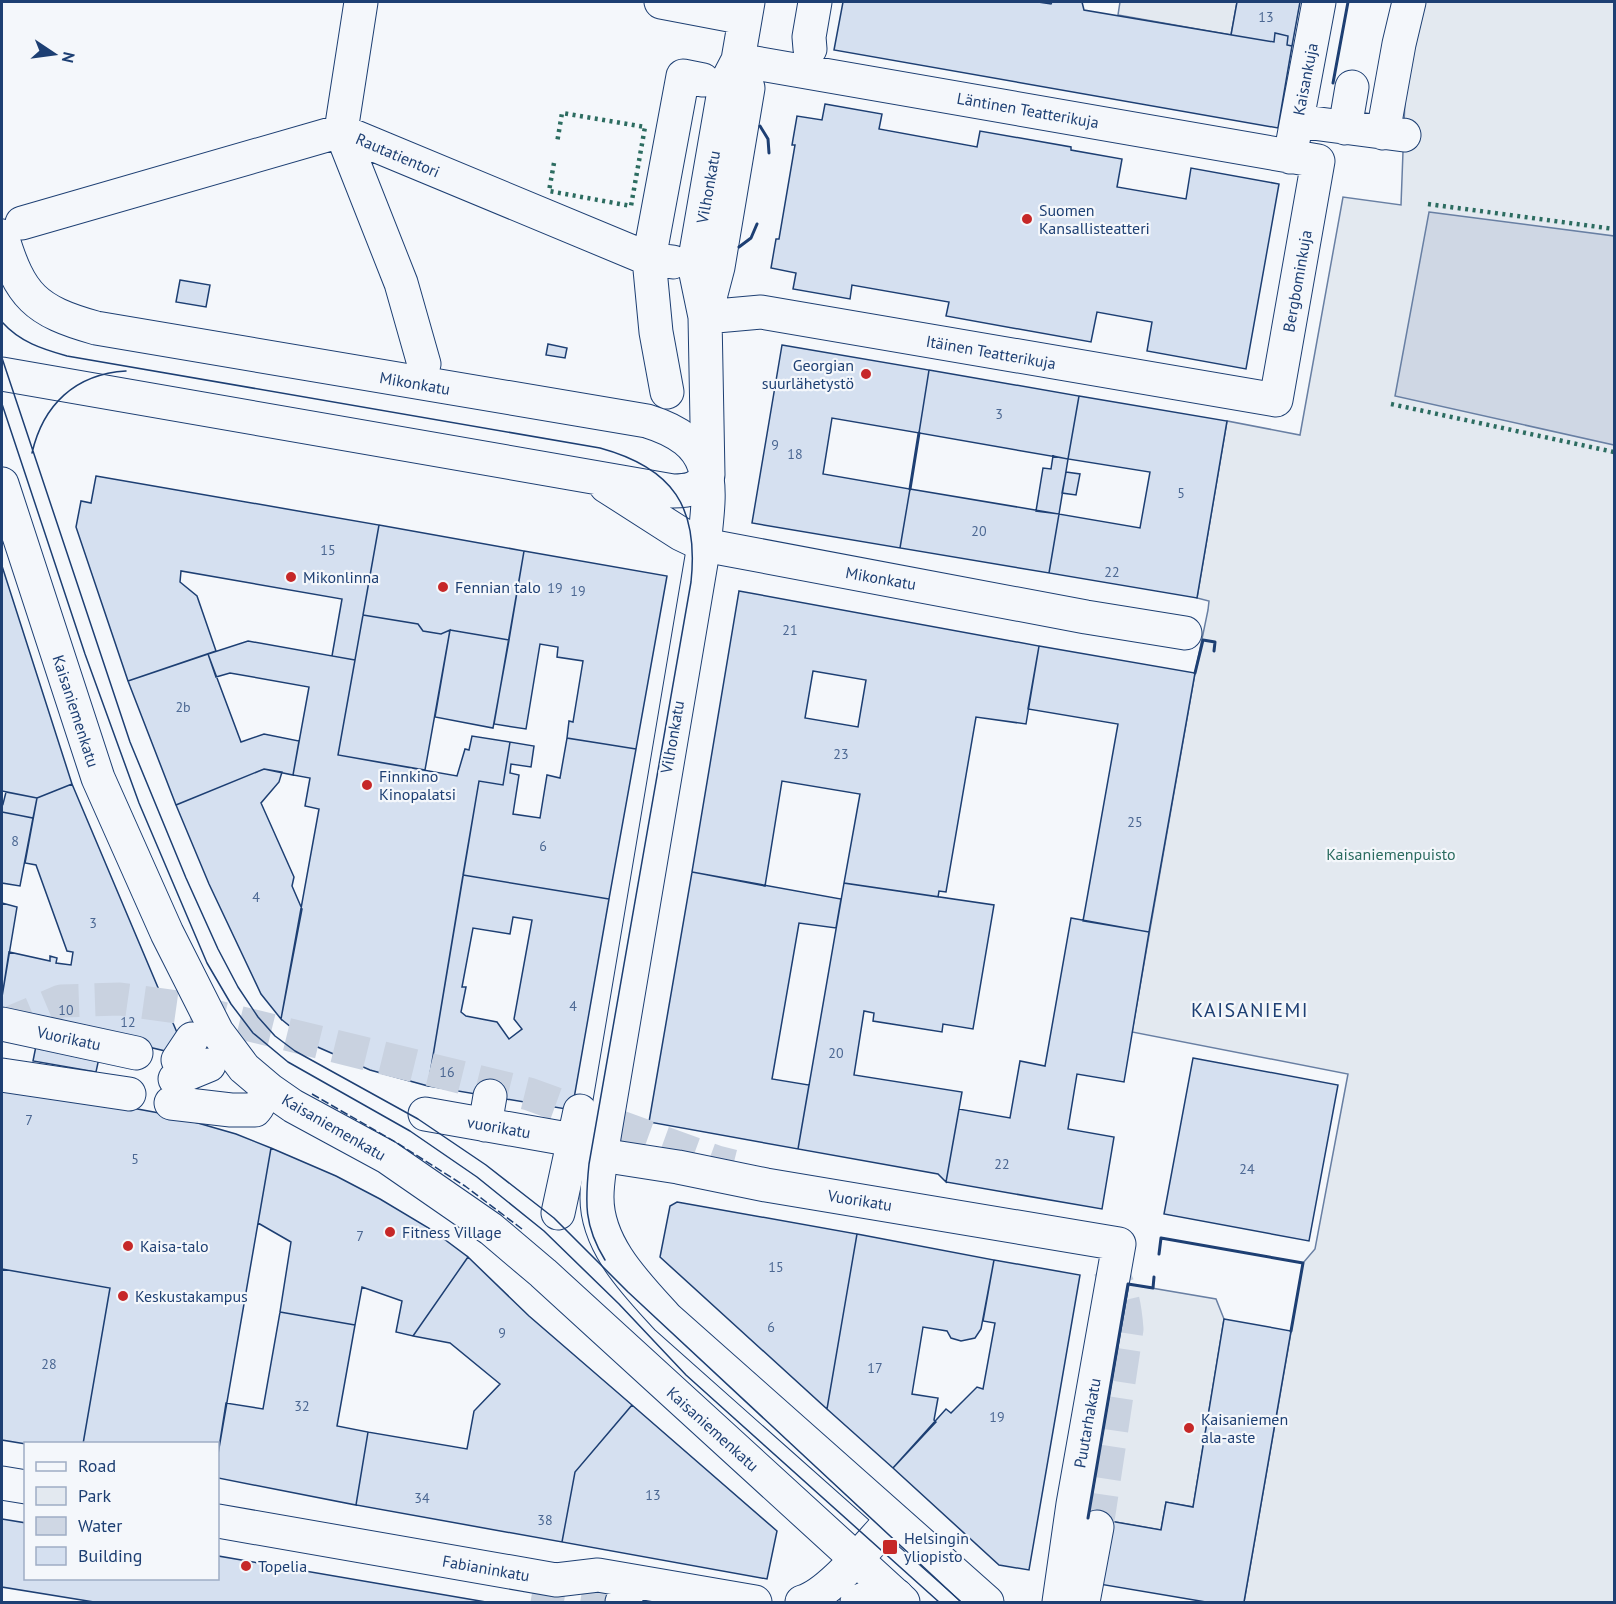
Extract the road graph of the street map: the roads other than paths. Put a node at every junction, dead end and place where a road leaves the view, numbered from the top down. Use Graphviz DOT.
graph roads {
  1 [pos="361,2"];
  2 [pos="661,2"];
  3 [pos="1319,2"];
  4 [pos="1409,2"];
  5 [pos="817,4"];
  6 [pos="746,10"];
  7 [pos="810,50"];
  8 [pos="738,60"];
  9 [pos="703,80"];
  10 [pos="1352,87"];
  11 [pos="1297,121"];
  12 [pos="1345,128"];
  13 [pos="341,131"];
  14 [pos="1304,159"];
  15 [pos="10,239"];
  16 [pos="661,260"];
  17 [pos="705,317"];
  18 [pos="424,364"];
  19 [pos="2,374"];
  20 [pos="668,392"];
  21 [pos="1276,400"];
  22 [pos="708,475"];
  23 [pos="594,478"];
  24 [pos="2,484"];
  25 [pos="704,545"];
  26 [pos="1185,633"];
  27 [pos="15,1027"];
  28 [pos="136,1053"];
  29 [pos="185,1069"];
  30 [pos="10,1076"];
  31 [pos="129,1094"];
  32 [pos="425,1114"];
  33 [pos="224,1115"];
  34 [pos="585,1135"];
  35 [pos="565,1198"];
  36 [pos="1119,1244"];
  37 [pos="2,1483"];
  38 [pos="24,1488"];
  39 [pos="892,1520"];
  40 [pos="219,1521"];
  41 [pos="1097,1527"];
  42 [pos="855,1558"];
  43 [pos="900,1599"];
  44 [pos="755,1602"];
  45 [pos="802,1602"];
  46 [pos="857,1602"];
  47 [pos="987,1602"];
  48 [pos="1059,1602"];
  49 [pos="1083,1602"];
  1 -- 13 [label="street"];
  2 -- 6 [label="street"];
  3 -- 11 [label="street, Kaisankuja"];
  4 -- 12 [label="street"];
  5 -- 7 [label="street"];
  6 -- 8 [label="street, Vilhonkatu"];
  8 -- 14 [label="street, Läntinen Teatterikuja"];
  8 -- 17 [label="street, Vilhonkatu"];
  9 -- 16 [label="street"];
  10 -- 12 [label="street"];
  11 -- 12 [label="street"];
  11 -- 14 [label="street, Kaisankuja"];
  13 -- 15 [label="street"];
  13 -- 16 [label="street, Rautatientori"];
  13 -- 18 [label="street, Rautatientori"];
  14 -- 21 [label="street, Bergbominkuja"];
  15 -- 22 [label="street, Mikonkatu"];
  16 -- 20 [label="street"];
  17 -- 21 [label="street, Itäinen Teatterikuja"];
  17 -- 22 [label="street, Vilhonkatu"];
  19 -- 23 [label="street, Mikonkatu"];
  22 -- 23 [label="street, Mikonkatu"];
  22 -- 25 [label="street, Vilhonkatu"];
  23 -- 25 [label="street, Mikonkatu"];
  24 -- 42 [label="street, Kaisaniemenkatu"];
  25 -- 26 [label="street, Mikonkatu"];
  25 -- 34 [label="street, Vilhonkatu"];
  27 -- 28 [label="street, Vuorikatu"];
  27 -- 30 [label="street"];
  29 -- 33 [label="street"];
  30 -- 31 [label="street"];
  32 -- 34 [label="street, vuorikatu"];
  34 -- 35 [label="street"];
  34 -- 36 [label="street, Vuorikatu"];
  34 -- 39 [label="street"];
  36 -- 48 [label="street, Puutarhakatu"];
  37 -- 38 [label="street"];
  39 -- 42 [label="street"];
  39 -- 47 [label="street"];
  40 -- 44 [label="street, Fabianinkatu"];
  41 -- 49 [label="street"];
  42 -- 43 [label="street, Kaisaniemenkatu"];
  42 -- 45 [label="street"];
  43 -- 46 [label="street"];
}
